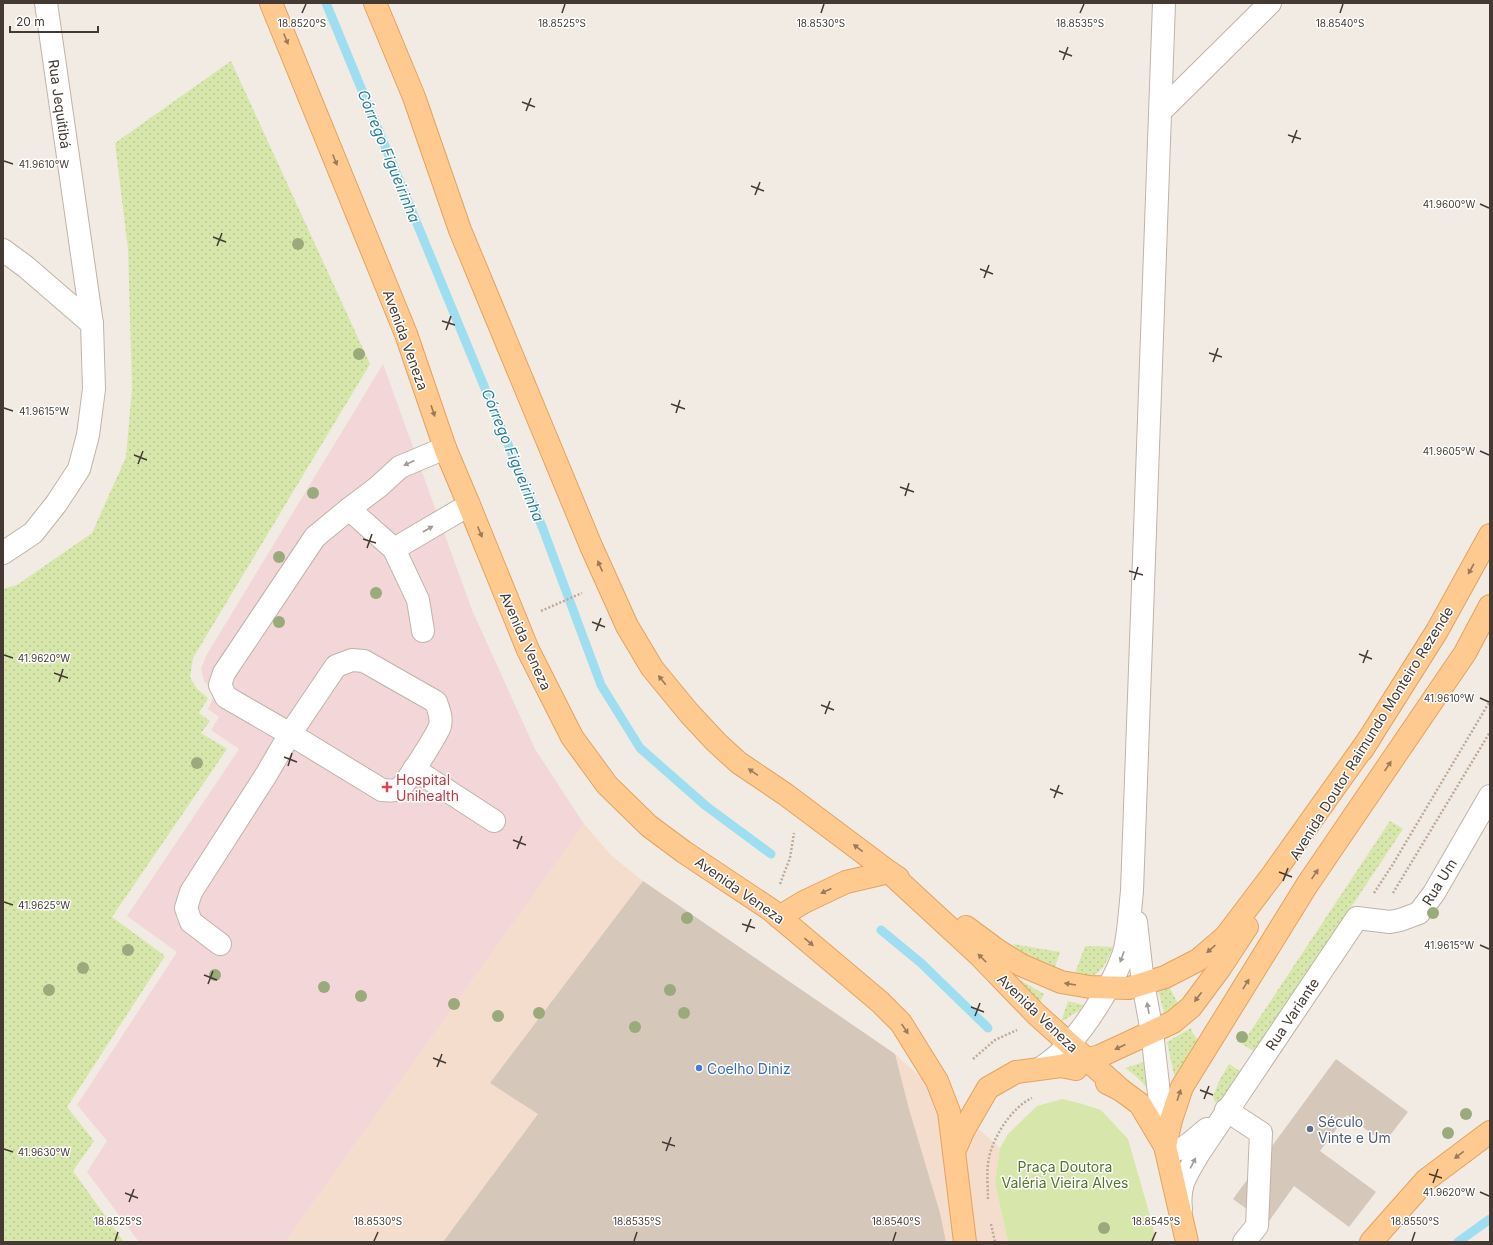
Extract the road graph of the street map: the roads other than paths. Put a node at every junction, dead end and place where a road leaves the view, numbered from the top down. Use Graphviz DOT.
graph roads {
  1 [pos="46,3"];
  2 [pos="271,3"];
  3 [pos="375,3"];
  4 [pos="1164,3"];
  5 [pos="1270,3"];
  6 [pos="1161,111"];
  7 [pos="3,250"];
  8 [pos="92,324"];
  9 [pos="445,448"];
  10 [pos="469,506"];
  11 [pos="349,509"];
  12 [pos="1490,535"];
  13 [pos="394,549"];
  14 [pos="3,553"];
  15 [pos="1490,606"];
  16 [pos="423,631"];
  17 [pos="290,734"];
  18 [pos="1369,739"];
  19 [pos="414,769"];
  20 [pos="1489,798"];
  21 [pos="494,821"];
  22 [pos="889,872"];
  23 [pos="1132,891"];
  24 [pos="779,917"];
  25 [pos="1367,920"];
  26 [pos="220,944"];
  27 [pos="1144,983"];
  28 [pos="1108,987"];
  29 [pos="1152,1032"];
  30 [pos="1069,1045"];
  31 [pos="1086,1060"];
  32 [pos="1051,1067"];
  33 [pos="1121,1090"];
  34 [pos="1226,1110"];
  35 [pos="1490,1132"];
  36 [pos="1165,1146"];
  37 [pos="954,1152"];
  38 [pos="1181,1213"];
  39 [pos="965,1242"];
  40 [pos="1187,1242"];
  41 [pos="1244,1242"];
  42 [pos="1371,1242"];
  1 -- 8 [label="street, Rua Jequitibá"];
  2 -- 9 [label="main road, Avenida Veneza, one-way"];
  22 -- 3 [label="main road, Avenida Veneza, one-way"];
  4 -- 6 [label="street"];
  5 -- 6 [label="street"];
  6 -- 23 [label="street"];
  7 -- 8 [label="street"];
  8 -- 14 [label="street, Rua Jequitibá"];
  9 -- 10 [label="main road, Avenida Veneza"];
  9 -- 11 [label="street, one-way"];
  13 -- 10 [label="street, one-way"];
  10 -- 24 [label="main road, Avenida Veneza, one-way"];
  11 -- 13 [label="street"];
  11 -- 17 [label="street"];
  12 -- 18 [label="main road, Avenida Doutor Raimundo Monteiro Rezende, one-way"];
  13 -- 16 [label="street"];
  36 -- 15 [label="main road, Avenida Doutor Raimundo Monteiro Rezende, one-way"];
  17 -- 19 [label="street"];
  17 -- 19 [label="street"];
  17 -- 26 [label="street"];
  18 -- 27 [label="main road, one-way"];
  18 -- 29 [label="main road, Avenida Doutor Raimundo Monteiro Rezende, one-way"];
  19 -- 21 [label="street"];
  20 -- 25 [label="street, Rua Um"];
  22 -- 24 [label="main road, one-way"];
  28 -- 22 [label="main road, one-way"];
  30 -- 22 [label="main road, Avenida Veneza, one-way"];
  23 -- 27 [label="street"];
  23 -- 28 [label="street, one-way"];
  24 -- 37 [label="main road, Avenida Veneza, one-way"];
  25 -- 34 [label="street, Rua Variante"];
  27 -- 28 [label="main road"];
  29 -- 27 [label="street, one-way"];
  28 -- 30 [label="street"];
  29 -- 31 [label="main road, Avenida Doutor Raimundo Monteiro Rezende, one-way"];
  29 -- 36 [label="street"];
  30 -- 31 [label="main road, Avenida Veneza"];
  30 -- 32 [label="street"];
  31 -- 32 [label="main road, Avenida Doutor Raimundo Monteiro Rezende"];
  31 -- 33 [label="main road, Avenida Veneza"];
  32 -- 33 [label="main road"];
  32 -- 37 [label="main road"];
  33 -- 36 [label="main road"];
  34 -- 36 [label="street, Rua Variante"];
  38 -- 34 [label="street, Rua Variante, one-way"];
  34 -- 41 [label="street"];
  35 -- 42 [label="main road, one-way"];
  36 -- 38 [label="main road"];
  37 -- 39 [label="main road"];
  38 -- 40 [label="main road"];
}
